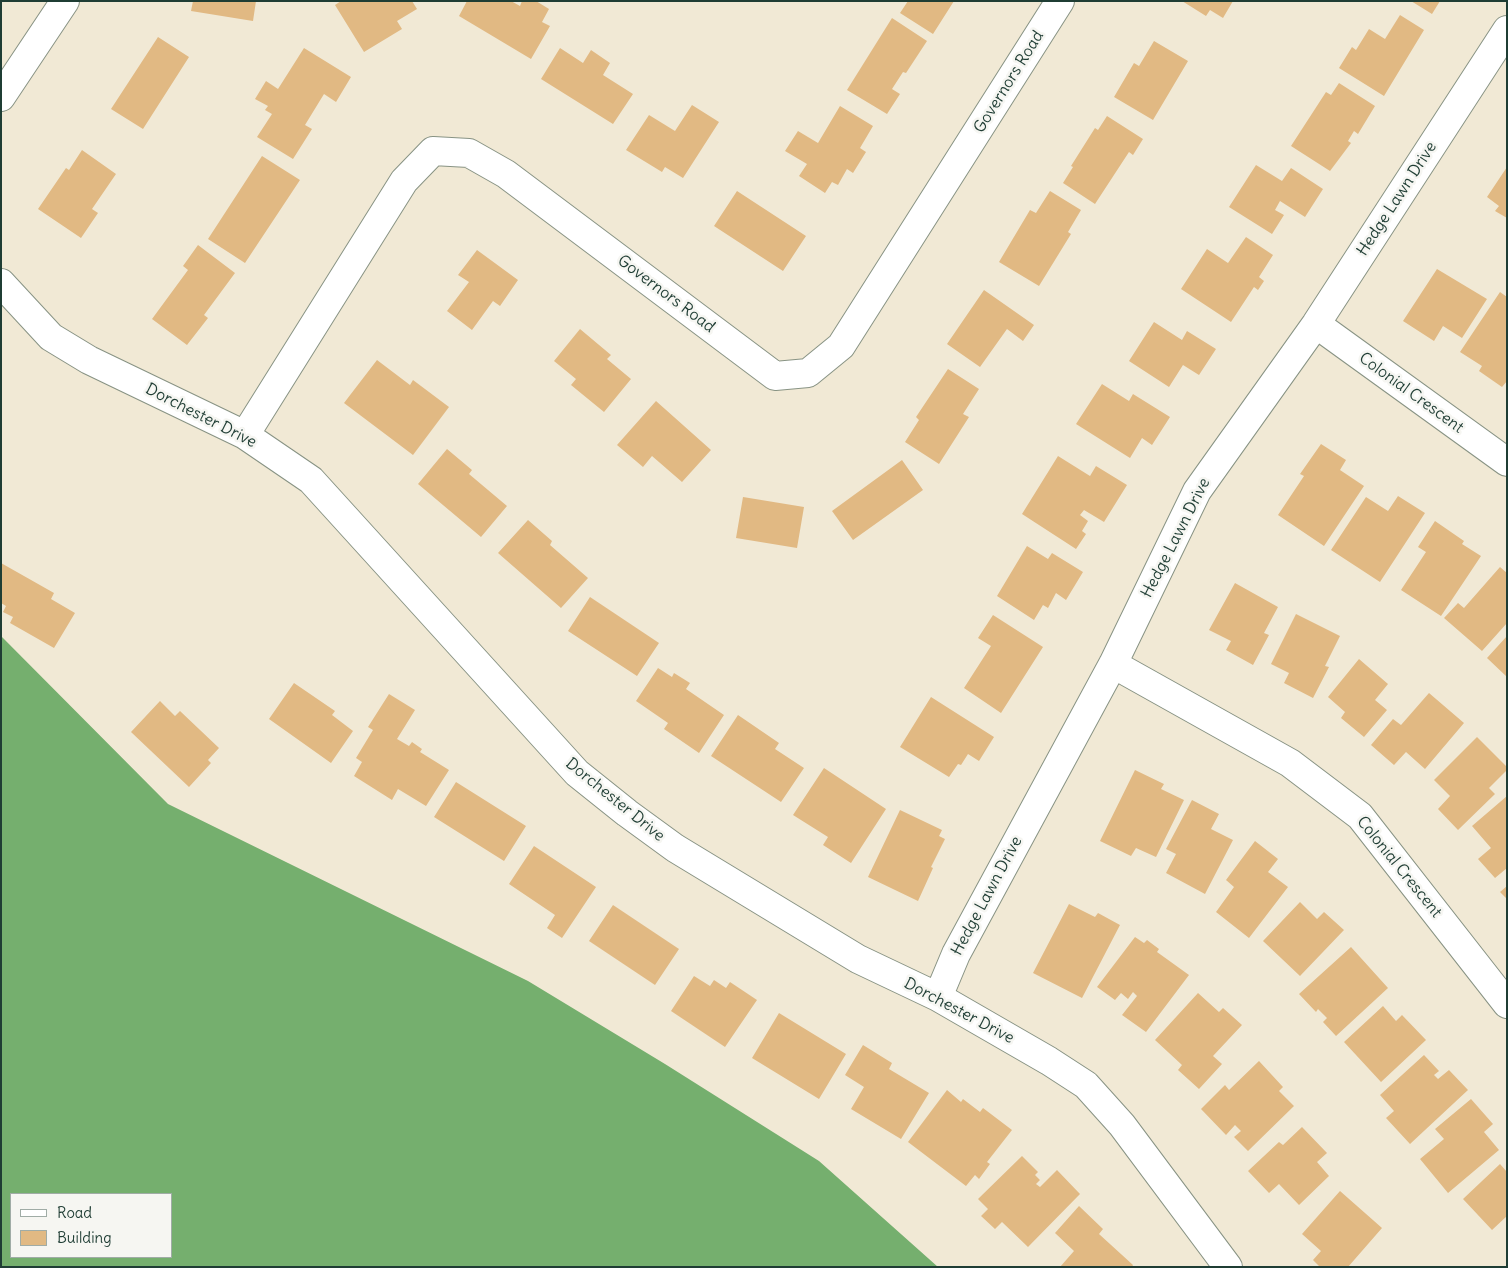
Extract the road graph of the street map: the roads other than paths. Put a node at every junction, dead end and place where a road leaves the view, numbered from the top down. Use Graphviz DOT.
graph roads {
  1 [pos="65,1"];
  2 [pos="1060,1"];
  3 [pos="1506,33"];
  4 [pos="1,97"];
  5 [pos="1,283"];
  6 [pos="1316,324"];
  7 [pos="245,435"];
  8 [pos="1507,462"];
  9 [pos="1113,664"];
  10 [pos="938,997"];
  11 [pos="1507,1004"];
  12 [pos="1228,1267"];
  1 -- 4 [label="street"];
  2 -- 7 [label="street, Governors Road"];
  3 -- 6 [label="street, Hedge Lawn Drive"];
  5 -- 7 [label="street, Dorchester Drive"];
  6 -- 8 [label="street, Colonial Crescent"];
  6 -- 9 [label="street, Hedge Lawn Drive"];
  7 -- 10 [label="street, Dorchester Drive"];
  9 -- 10 [label="street, Hedge Lawn Drive"];
  9 -- 11 [label="street, Colonial Crescent"];
  10 -- 12 [label="street, Dorchester Drive"];
}
